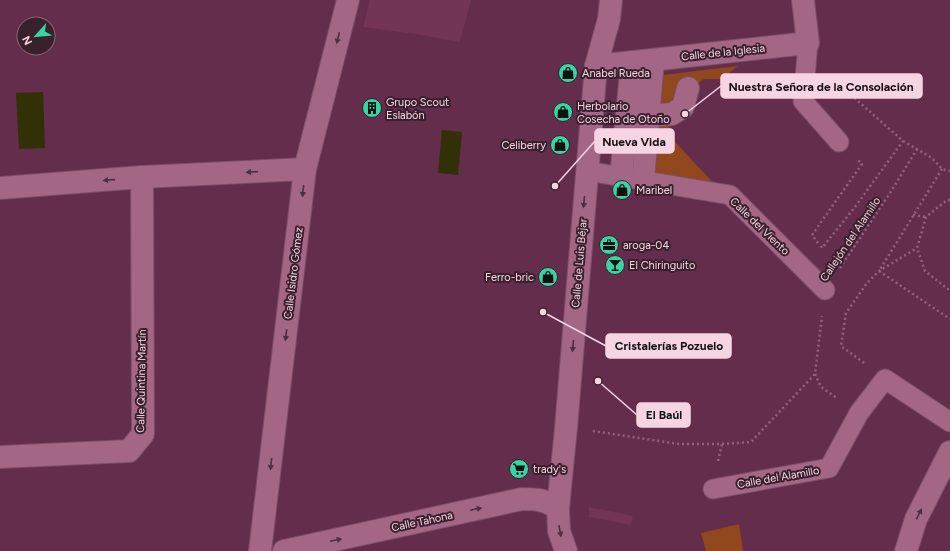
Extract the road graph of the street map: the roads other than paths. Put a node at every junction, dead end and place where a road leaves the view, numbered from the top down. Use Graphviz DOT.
graph roads {
  1 [pos="348,0"];
  2 [pos="611,0"];
  3 [pos="803,0"];
  4 [pos="808,43"];
  5 [pos="642,61"];
  6 [pos="596,66"];
  7 [pos="688,88"];
  8 [pos="648,116"];
  9 [pos="839,142"];
  10 [pos="305,169"];
  11 [pos="587,171"];
  12 [pos="142,177"];
  13 [pos="621,177"];
  14 [pos="642,181"];
  15 [pos="0,188"];
  16 [pos="825,290"];
  17 [pos="950,422"];
  18 [pos="950,452"];
  19 [pos="0,457"];
  20 [pos="713,489"];
  21 [pos="558,508"];
  22 [pos="260,551"];
  23 [pos="284,551"];
  24 [pos="566,551"];
  25 [pos="906,551"];
  1 -- 10 [label="street, Calle Isidro Gómez, one-way"];
  2 -- 6 [label="street, Calle de Luis Béjar"];
  3 -- 4 [label="street"];
  4 -- 5 [label="street, Calle de la Iglesia"];
  4 -- 9 [label="lane"];
  5 -- 6 [label="street, Calle de la Iglesia"];
  5 -- 8 [label="street"];
  5 -- 13 [label="street"];
  6 -- 11 [label="street, Calle de Luis Béjar"];
  7 -- 8 [label="street"];
  8 -- 14 [label="street"];
  10 -- 12 [label="street, one-way"];
  10 -- 22 [label="street, Calle Isidro Gómez, one-way"];
  11 -- 13 [label="lane, Calle del Viento"];
  11 -- 21 [label="street, Calle de Luis Béjar, one-way"];
  12 -- 15 [label="street, one-way"];
  12 -- 19 [label="street, Calle Quintina Martín"];
  13 -- 14 [label="lane, Calle del Viento"];
  14 -- 16 [label="lane, Calle del Viento"];
  17 -- 20 [label="lane, Calle del Alamillo"];
  25 -- 18 [label="street, one-way"];
  23 -- 21 [label="street, Calle Tahona, one-way"];
  21 -- 24 [label="street, Calle de Luis Béjar, one-way"];
}
